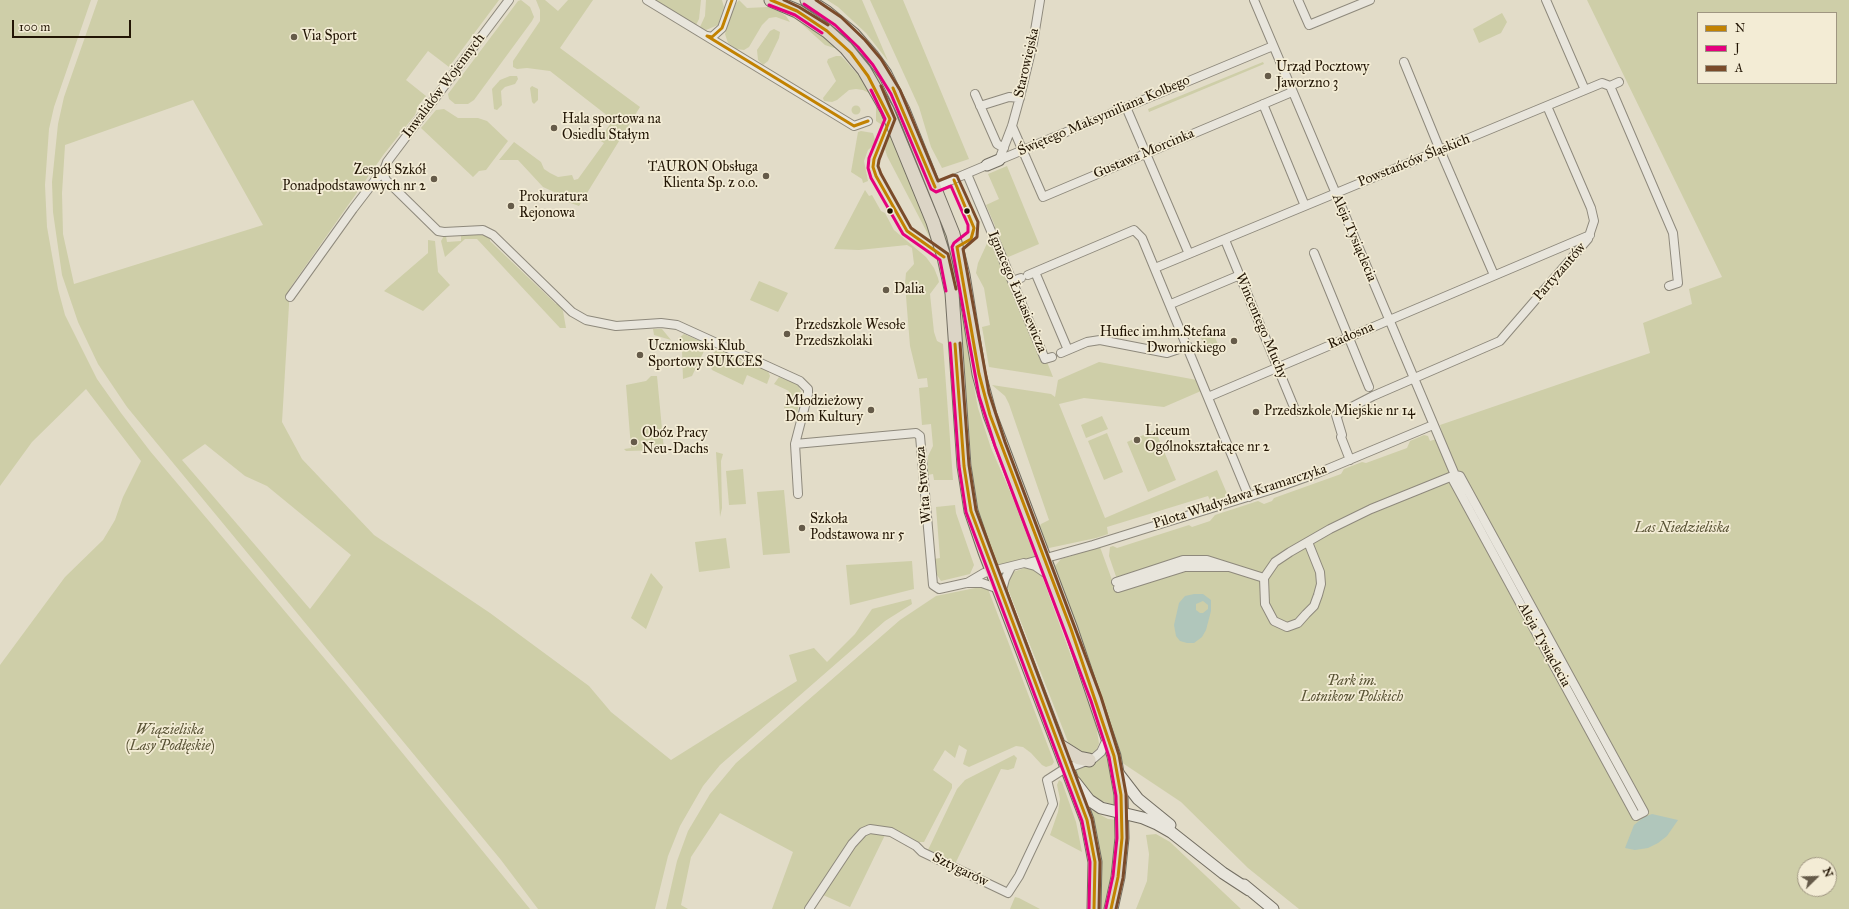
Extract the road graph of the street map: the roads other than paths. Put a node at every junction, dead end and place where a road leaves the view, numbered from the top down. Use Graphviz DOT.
graph roads {
  1 [pos="509,0"];
  2 [pos="648,0"];
  3 [pos="732,0"];
  4 [pos="771,0"];
  5 [pos="807,0"];
  6 [pos="1040,0"];
  7 [pos="1254,0"];
  8 [pos="1298,0"];
  9 [pos="1370,0"];
  10 [pos="1546,0"];
  11 [pos="1360,2"];
  12 [pos="707,36"];
  13 [pos="1273,46"];
  14 [pos="1404,62"];
  15 [pos="1619,82"];
  16 [pos="1610,86"];
  17 [pos="1585,90"];
  18 [pos="1292,92"];
  19 [pos="975,94"];
  20 [pos="1020,98"];
  21 [pos="1263,104"];
  22 [pos="980,106"];
  23 [pos="1547,106"];
  24 [pos="1126,107"];
  25 [pos="868,121"];
  26 [pos="1012,126"];
  27 [pos="1004,148"];
  28 [pos="1023,150"];
  29 [pos="1440,150"];
  30 [pos="1146,153"];
  31 [pos="999,160"];
  32 [pos="987,165"];
  33 [pos="383,174"];
  34 [pos="967,174"];
  35 [pos="935,188"];
  36 [pos="1335,193"];
  37 [pos="1305,206"];
  38 [pos="1590,235"];
  39 [pos="1225,240"];
  40 [pos="1314,253"];
  41 [pos="1189,254"];
  42 [pos="1155,268"];
  43 [pos="1028,275"];
  44 [pos="1494,275"];
  45 [pos="1240,276"];
  46 [pos="1012,281"];
  47 [pos="1670,286"];
  48 [pos="290,297"];
  49 [pos="1171,304"];
  50 [pos="1388,320"];
  51 [pos="1348,337"];
  52 [pos="1188,346"];
  53 [pos="1052,357"];
  54 [pos="1278,367"];
  55 [pos="1413,379"];
  56 [pos="1369,387"];
  57 [pos="1208,397"];
  58 [pos="1296,412"];
  59 [pos="1433,425"];
  60 [pos="795,444"];
  61 [pos="1350,460"];
  62 [pos="1455,475"];
  63 [pos="798,494"];
  64 [pos="1249,497"];
  65 [pos="1308,542"];
  66 [pos="1044,559"];
  67 [pos="1028,564"];
  68 [pos="1011,567"];
  69 [pos="992,571"];
  70 [pos="1051,577"];
  71 [pos="1264,578"];
  72 [pos="966,583"];
  73 [pos="1117,585"];
  74 [pos="1000,591"];
  75 [pos="1108,736"];
  76 [pos="1060,746"];
  77 [pos="1089,760"];
  78 [pos="1069,770"];
  79 [pos="1117,770"];
  80 [pos="1122,813"];
  81 [pos="1640,814"];
  82 [pos="1249,890"];
  83 [pos="809,909"];
  84 [pos="1094,909"];
  85 [pos="1111,909"];
  86 [pos="1273,909"];
  1 -- 33 [label="street, Inwalidów Wojennych"];
  2 -- 12 [label="street"];
  3 -- 12 [label="street"];
  4 -- 69 [label="main road"];
  5 -- 35 [label="main road"];
  6 -- 20 [label="street, Starowiejska"];
  7 -- 13 [label="street, Aleja Tysiąclecia"];
  8 -- 11 [label="street"];
  9 -- 11 [label="street"];
  10 -- 17 [label="street"];
  12 -- 25 [label="street"];
  13 -- 18 [label="street, Aleja Tysiąclecia"];
  13 -- 24 [label="street, Świętego Maksymiliana Kolbego"];
  14 -- 29 [label="street"];
  15 -- 16 [label="street, Powstańców Śląskich"];
  16 -- 17 [label="street, Powstańców Śląskich"];
  16 -- 47 [label="street"];
  17 -- 23 [label="street, Powstańców Śląskich"];
  18 -- 21 [label="street, Gustawa Morcinka"];
  18 -- 36 [label="street, Aleja Tysiąclecia"];
  19 -- 22 [label="street"];
  20 -- 22 [label="street"];
  20 -- 26 [label="street, Starowiejska"];
  21 -- 30 [label="street, Gustawa Morcinka"];
  21 -- 37 [label="street"];
  22 -- 27 [label="street"];
  23 -- 29 [label="street, Powstańców Śląskich"];
  23 -- 38 [label="street, Partyzantów"];
  24 -- 28 [label="street, Świętego Maksymiliana Kolbego"];
  24 -- 30 [label="street"];
  26 -- 27 [label="street, Starowiejska"];
  26 -- 28 [label="street"];
  27 -- 31 [label="street, Starowiejska"];
  28 -- 30 [label="street, Gustawa Morcinka"];
  28 -- 31 [label="street, Świętego Maksymiliana Kolbego"];
  29 -- 36 [label="street, Powstańców Śląskich"];
  29 -- 44 [label="street"];
  30 -- 41 [label="street"];
  31 -- 32 [label="street, Świętego Maksymiliana Kolbego"];
  32 -- 34 [label="street, Świętego Maksymiliana Kolbego"];
  33 -- 48 [label="street, Inwalidów Wojennych"];
  33 -- 60 [label="street"];
  34 -- 35 [label="street, Świętego Maksymiliana Kolbego"];
  34 -- 46 [label="street, Ignacego Łukasiewicza"];
  35 -- 66 [label="main road"];
  36 -- 37 [label="street, Powstańców Śląskich"];
  36 -- 50 [label="street, Aleja Tysiąclecia"];
  37 -- 39 [label="street, Powstańców Śląskich"];
  38 -- 44 [label="street, Radosna"];
  38 -- 55 [label="street, Partyzantów"];
  39 -- 41 [label="street, Powstańców Śląskich"];
  39 -- 45 [label="street, Wincentego Muchy"];
  40 -- 51 [label="street"];
  41 -- 42 [label="street, Powstańców Śląskich"];
  42 -- 43 [label="street"];
  42 -- 49 [label="street"];
  43 -- 46 [label="street"];
  43 -- 52 [label="street, Ignacego Łukasiewicza"];
  44 -- 50 [label="street, Radosna"];
  45 -- 49 [label="street"];
  45 -- 54 [label="street, Wincentego Muchy"];
  46 -- 53 [label="street, Ignacego Łukasiewicza"];
  49 -- 52 [label="street"];
  50 -- 51 [label="street, Radosna"];
  50 -- 55 [label="street, Aleja Tysiąclecia"];
  51 -- 54 [label="street, Radosna"];
  51 -- 56 [label="street"];
  52 -- 57 [label="street"];
  54 -- 57 [label="street, Radosna"];
  54 -- 58 [label="street, Wincentego Muchy"];
  55 -- 59 [label="street, Aleja Tysiąclecia"];
  55 -- 61 [label="street, Partyzantów"];
  57 -- 64 [label="street"];
  59 -- 61 [label="street, Pilota Władysława Kramarczyka"];
  59 -- 62 [label="street, Aleja Tysiąclecia"];
  60 -- 63 [label="street"];
  60 -- 72 [label="street, Wita Stwosza"];
  61 -- 64 [label="street, Pilota Władysława Kramarczyka"];
  62 -- 65 [label="street"];
  62 -- 81 [label="street, Aleja Tysiąclecia"];
  64 -- 66 [label="street, Pilota Władysława Kramarczyka"];
  65 -- 71 [label="street"];
  65 -- 71 [label="street"];
  66 -- 67 [label="street, Pilota Władysława Kramarczyka"];
  66 -- 70 [label="main road"];
  67 -- 68 [label="street, Pilota Władysława Kramarczyka"];
  67 -- 70 [label="street"];
  68 -- 69 [label="street, Pilota Władysława Kramarczyka"];
  68 -- 74 [label="street"];
  69 -- 72 [label="street, Pilota Władysława Kramarczyka"];
  69 -- 74 [label="main road"];
  70 -- 75 [label="main road"];
  71 -- 73 [label="street"];
  72 -- 74 [label="street"];
  74 -- 76 [label="main road"];
  75 -- 77 [label="street"];
  75 -- 79 [label="main road"];
  76 -- 77 [label="main road"];
  76 -- 78 [label="main road"];
  77 -- 78 [label="street"];
  78 -- 80 [label="street"];
  78 -- 83 [label="street, Sztygarów"];
  78 -- 84 [label="main road"];
  79 -- 80 [label="main road"];
  79 -- 82 [label="street"];
  80 -- 82 [label="street"];
  80 -- 85 [label="main road"];
  82 -- 86 [label="street"];
}
